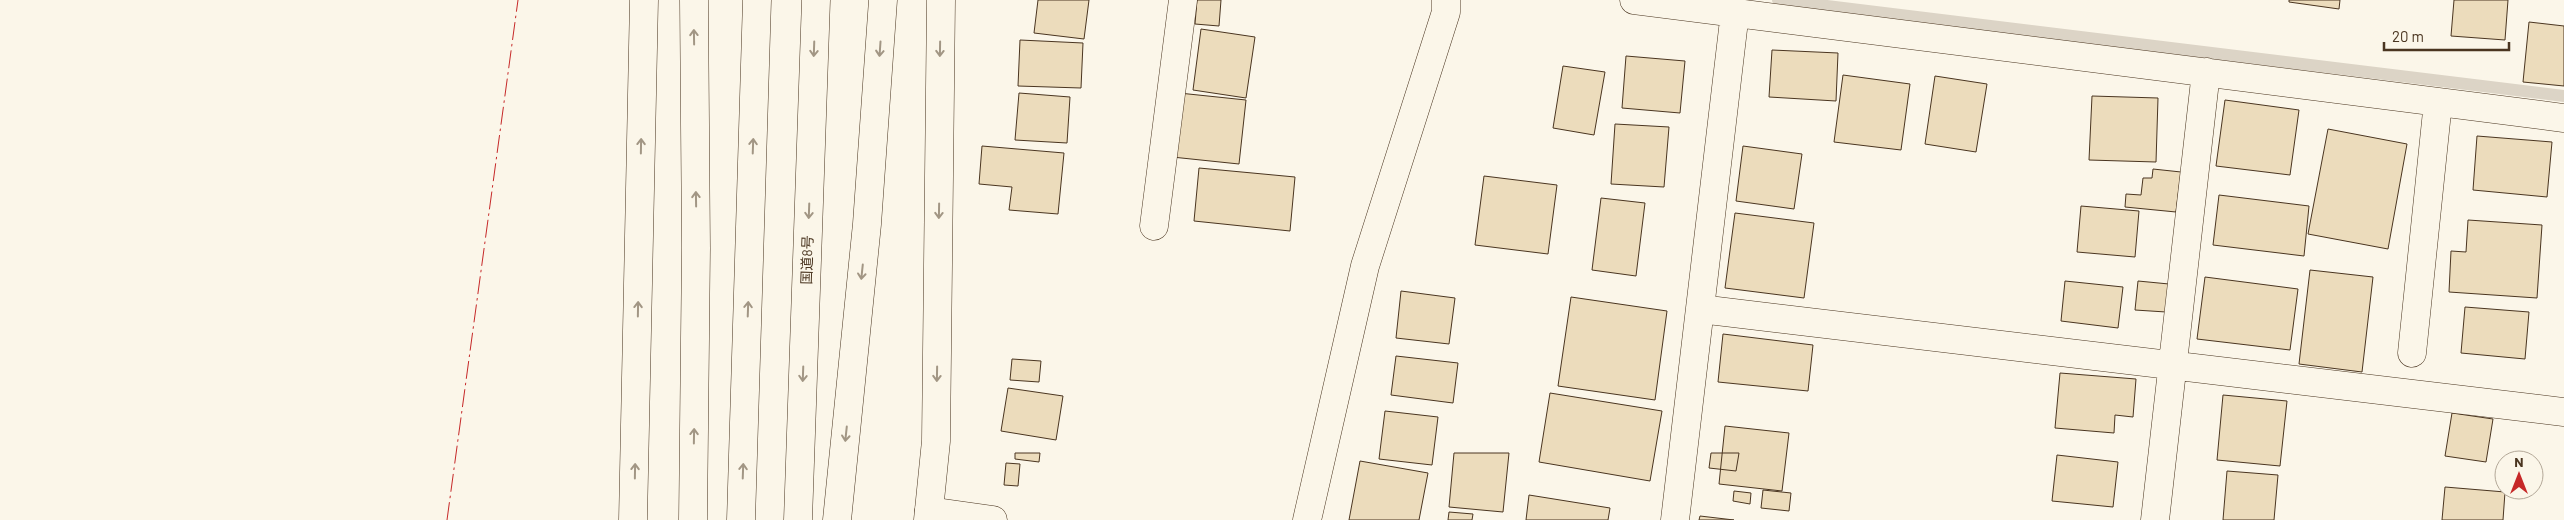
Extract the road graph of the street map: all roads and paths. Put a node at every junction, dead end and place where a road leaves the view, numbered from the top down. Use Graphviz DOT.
graph roads {
  1 [pos="644,0"];
  2 [pos="694,0"];
  3 [pos="757,0"];
  4 [pos="816,0"];
  5 [pos="883,0"];
  6 [pos="941,0"];
  7 [pos="1183,0"];
  8 [pos="1446,0"];
  9 [pos="1634,0"];
  10 [pos="1735,12"];
  11 [pos="2206,72"];
  12 [pos="2438,102"];
  13 [pos="2564,118"];
  14 [pos="1154,226"];
  15 [pos="1700,309"];
  16 [pos="2412,353"];
  17 [pos="2173,365"];
  18 [pos="2564,412"];
  19 [pos="929,516"];
  20 [pos="634,520"];
  21 [pos="694,520"];
  22 [pos="741,520"];
  23 [pos="798,520"];
  24 [pos="837,520"];
  25 [pos="993,520"];
  26 [pos="1307,520"];
  27 [pos="1675,520"];
  28 [pos="2154,520"];
  20 -- 1 [label="main road, one-way"];
  21 -- 2 [label="main road, one-way"];
  22 -- 3 [label="main road, one-way"];
  4 -- 23 [label="main road, 国道8号, one-way"];
  5 -- 24 [label="main road, one-way"];
  6 -- 19 [label="main road, one-way"];
  7 -- 14 [label="main road"];
  8 -- 26 [label="main road"];
  9 -- 10 [label="main road"];
  10 -- 11 [label="main road"];
  10 -- 15 [label="main road"];
  11 -- 12 [label="main road"];
  11 -- 17 [label="main road"];
  12 -- 13 [label="main road"];
  12 -- 16 [label="main road"];
  15 -- 17 [label="main road"];
  15 -- 27 [label="main road"];
  17 -- 18 [label="main road"];
  17 -- 28 [label="main road"];
  19 -- 25 [label="main road"];
}
